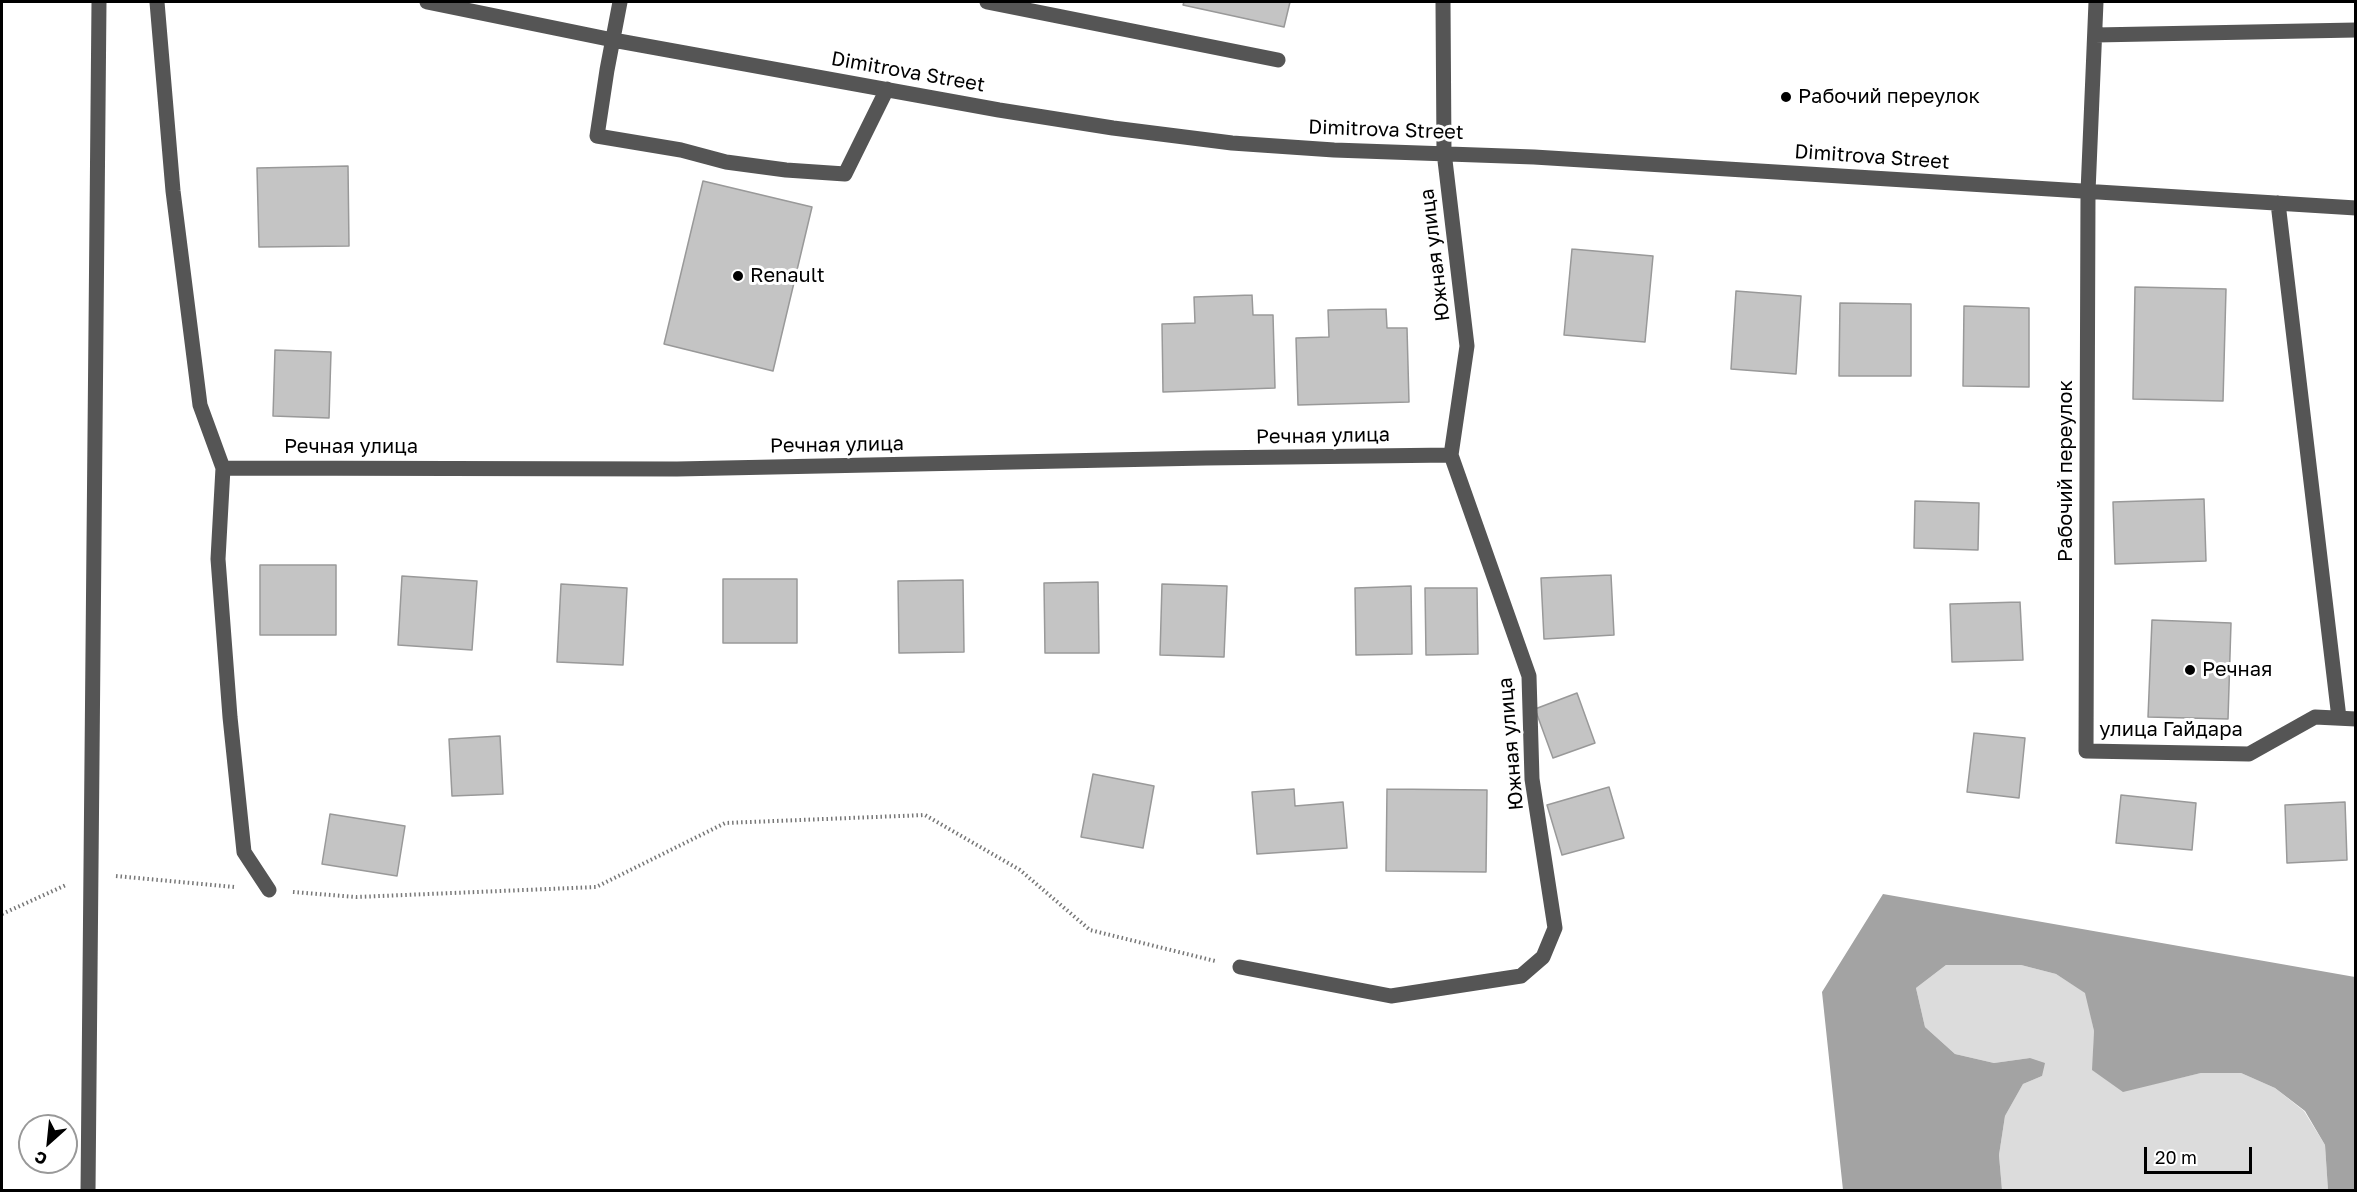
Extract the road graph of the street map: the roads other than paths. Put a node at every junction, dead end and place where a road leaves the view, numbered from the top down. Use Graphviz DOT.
graph roads {
  1 [pos="99,2"];
  2 [pos="157,2"];
  3 [pos="427,2"];
  4 [pos="620,2"];
  5 [pos="987,2"];
  6 [pos="1443,2"];
  7 [pos="2096,2"];
  8 [pos="2355,30"];
  9 [pos="2095,35"];
  10 [pos="613,40"];
  11 [pos="1278,60"];
  12 [pos="887,89"];
  13 [pos="1444,152"];
  14 [pos="2088,192"];
  15 [pos="2278,203"];
  16 [pos="2355,208"];
  17 [pos="1451,456"];
  18 [pos="223,468"];
  19 [pos="2339,718"];
  20 [pos="2355,719"];
  21 [pos="2086,751"];
  22 [pos="269,890"];
  23 [pos="1240,967"];
  24 [pos="88,1191"];
  1 -- 24 [label="street"];
  2 -- 18 [label="street"];
  3 -- 10 [label="street, Dimitrova Street"];
  4 -- 10 [label="street"];
  5 -- 11 [label="street"];
  6 -- 13 [label="street, Южная улица"];
  7 -- 9 [label="street, Рабочий переулок"];
  8 -- 9 [label="street"];
  9 -- 14 [label="street, Рабочий переулок"];
  10 -- 12 [label="street, Dimitrova Street"];
  10 -- 12 [label="street"];
  12 -- 13 [label="street, Dimitrova Street"];
  13 -- 14 [label="street, Dimitrova Street"];
  13 -- 17 [label="street, Южная улица"];
  14 -- 15 [label="street, Dimitrova Street"];
  14 -- 21 [label="street, Рабочий переулок"];
  15 -- 16 [label="street, Dimitrova Street"];
  15 -- 19 [label="street"];
  17 -- 18 [label="street, Речная улица"];
  17 -- 23 [label="street, Южная улица"];
  18 -- 22 [label="street"];
  19 -- 20 [label="street, улица Гайдара"];
  19 -- 21 [label="street, улица Гайдара"];
}
